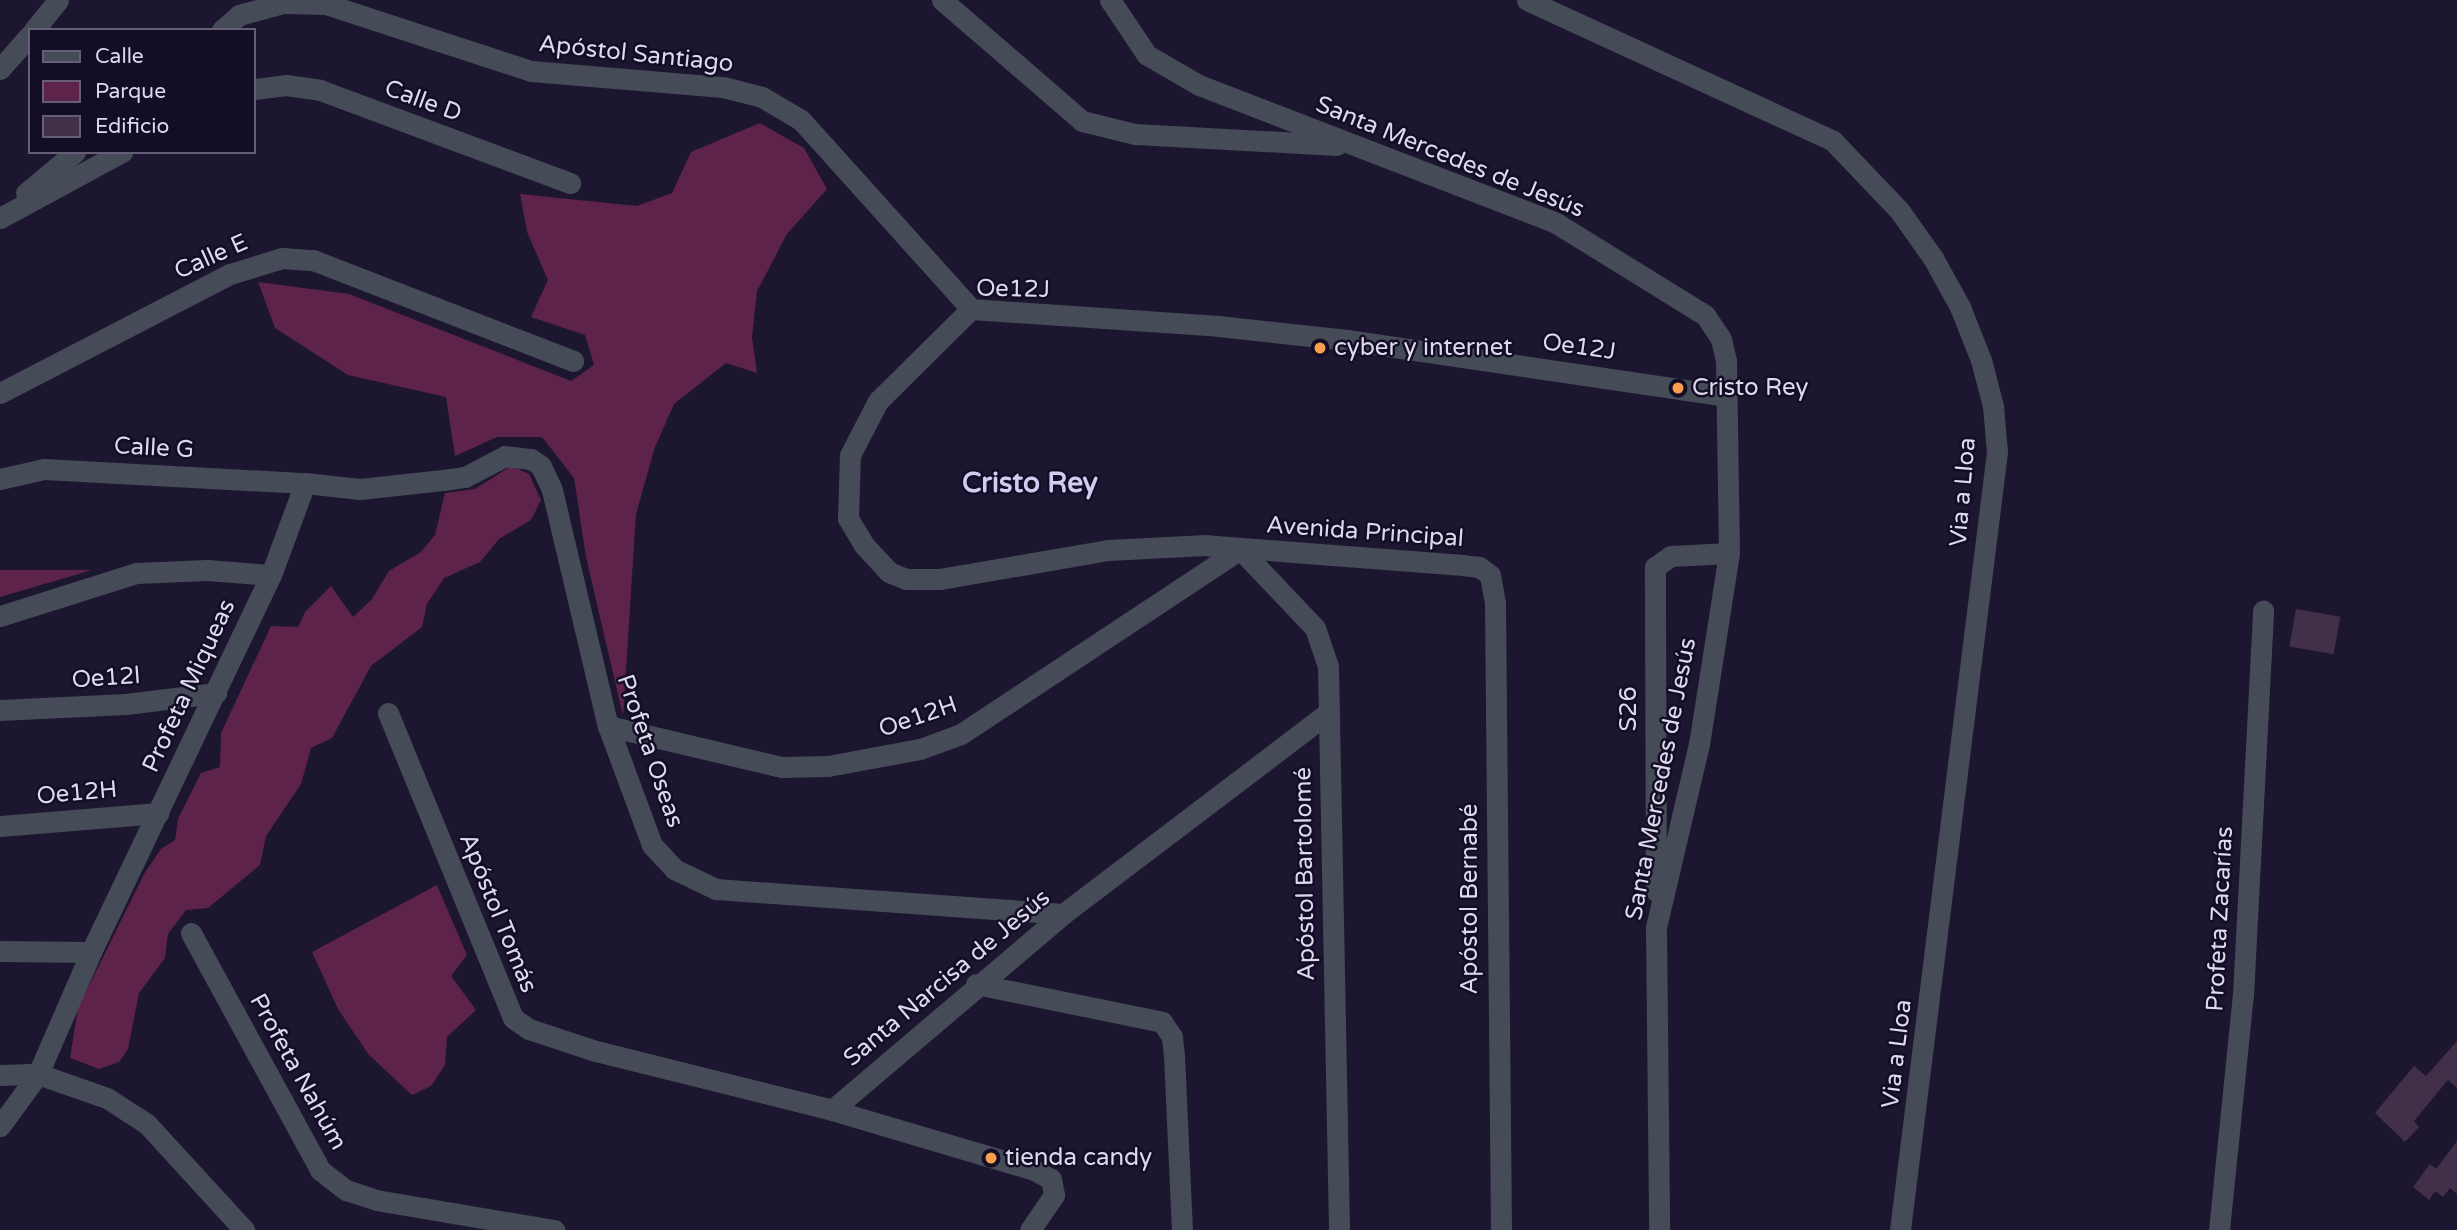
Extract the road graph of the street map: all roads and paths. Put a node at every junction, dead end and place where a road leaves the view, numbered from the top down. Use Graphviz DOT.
graph roads {
  1 [pos="58,0"];
  2 [pos="942,0"];
  3 [pos="1110,0"];
  4 [pos="1527,0"];
  5 [pos="36,28"];
  6 [pos="224,28"];
  7 [pos="28,37"];
  8 [pos="0,69"];
  9 [pos="256,89"];
  10 [pos="1356,146"];
  11 [pos="73,154"];
  12 [pos="118,154"];
  13 [pos="570,183"];
  14 [pos="0,216"];
  15 [pos="971,309"];
  16 [pos="573,361"];
  17 [pos="0,393"];
  18 [pos="1726,397"];
  19 [pos="0,479"];
  20 [pos="306,483"];
  21 [pos="1240,549"];
  22 [pos="1729,553"];
  23 [pos="1485,570"];
  24 [pos="271,575"];
  25 [pos="2263,611"];
  26 [pos="0,615"];
  27 [pos="216,693"];
  28 [pos="0,710"];
  29 [pos="388,713"];
  30 [pos="1328,713"];
  31 [pos="608,726"];
  32 [pos="158,813"];
  33 [pos="0,825"];
  34 [pos="1063,914"];
  35 [pos="1656,928"];
  36 [pos="191,933"];
  37 [pos="0,951"];
  38 [pos="90,952"];
  39 [pos="975,984"];
  40 [pos="38,1074"];
  41 [pos="0,1075"];
  42 [pos="832,1110"];
  43 [pos="0,1126"];
  44 [pos="244,1230"];
  45 [pos="554,1230"];
  46 [pos="1030,1230"];
  47 [pos="1182,1230"];
  48 [pos="1339,1230"];
  49 [pos="1500,1230"];
  50 [pos="1659,1230"];
  51 [pos="1900,1230"];
  52 [pos="2219,1230"];
  1 -- 5 [label="street"];
  2 -- 10 [label="street"];
  3 -- 10 [label="street, Santa Mercedes de Jesús"];
  4 -- 51 [label="street, Via a Lloa"];
  6 -- 15 [label="street, Apóstol Santiago"];
  7 -- 8 [label="street"];
  9 -- 13 [label="street, Calle D"];
  10 -- 18 [label="street, Santa Mercedes de Jesús"];
  11 -- 14 [label="street"];
  12 -- 14 [label="street"];
  15 -- 18 [label="street, Oe12J"];
  15 -- 21 [label="street, Oe12J"];
  16 -- 17 [label="street, Calle E"];
  18 -- 22 [label="street, Santa Mercedes de Jesús"];
  19 -- 20 [label="street, Calle G"];
  20 -- 24 [label="street, Profeta Miqueas"];
  20 -- 31 [label="street, Profeta Oseas"];
  21 -- 23 [label="street, Avenida Principal"];
  21 -- 30 [label="street, Apóstol Bartolomé"];
  21 -- 31 [label="street, Oe12H"];
  22 -- 35 [label="street, Santa Mercedes de Jesús"];
  22 -- 35 [label="street, S26"];
  23 -- 49 [label="street, Apóstol Bernabé"];
  24 -- 26 [label="street"];
  24 -- 27 [label="street, Profeta Miqueas"];
  25 -- 52 [label="street, Profeta Zacarías"];
  27 -- 28 [label="street, Oe12l"];
  27 -- 32 [label="street, Profeta Miqueas"];
  29 -- 42 [label="street, Apóstol Tomás"];
  30 -- 34 [label="street, Santa Narcisa de Jesús"];
  30 -- 48 [label="street, Apóstol Bartolomé"];
  31 -- 34 [label="street, Profeta Oseas"];
  32 -- 33 [label="street, Oe12H"];
  32 -- 38 [label="street, Profeta Miqueas"];
  34 -- 39 [label="street, Santa Narcisa de Jesús"];
  35 -- 50 [label="street, Santa Mercedes de Jesús"];
  36 -- 45 [label="street, Profeta Nahúm"];
  37 -- 38 [label="street"];
  38 -- 40 [label="street, Profeta Miqueas"];
  39 -- 42 [label="street, Santa Narcisa de Jesús"];
  39 -- 47 [label="street"];
  40 -- 41 [label="street"];
  40 -- 43 [label="street, Profeta Miqueas"];
  40 -- 44 [label="street"];
  42 -- 46 [label="street"];
}
